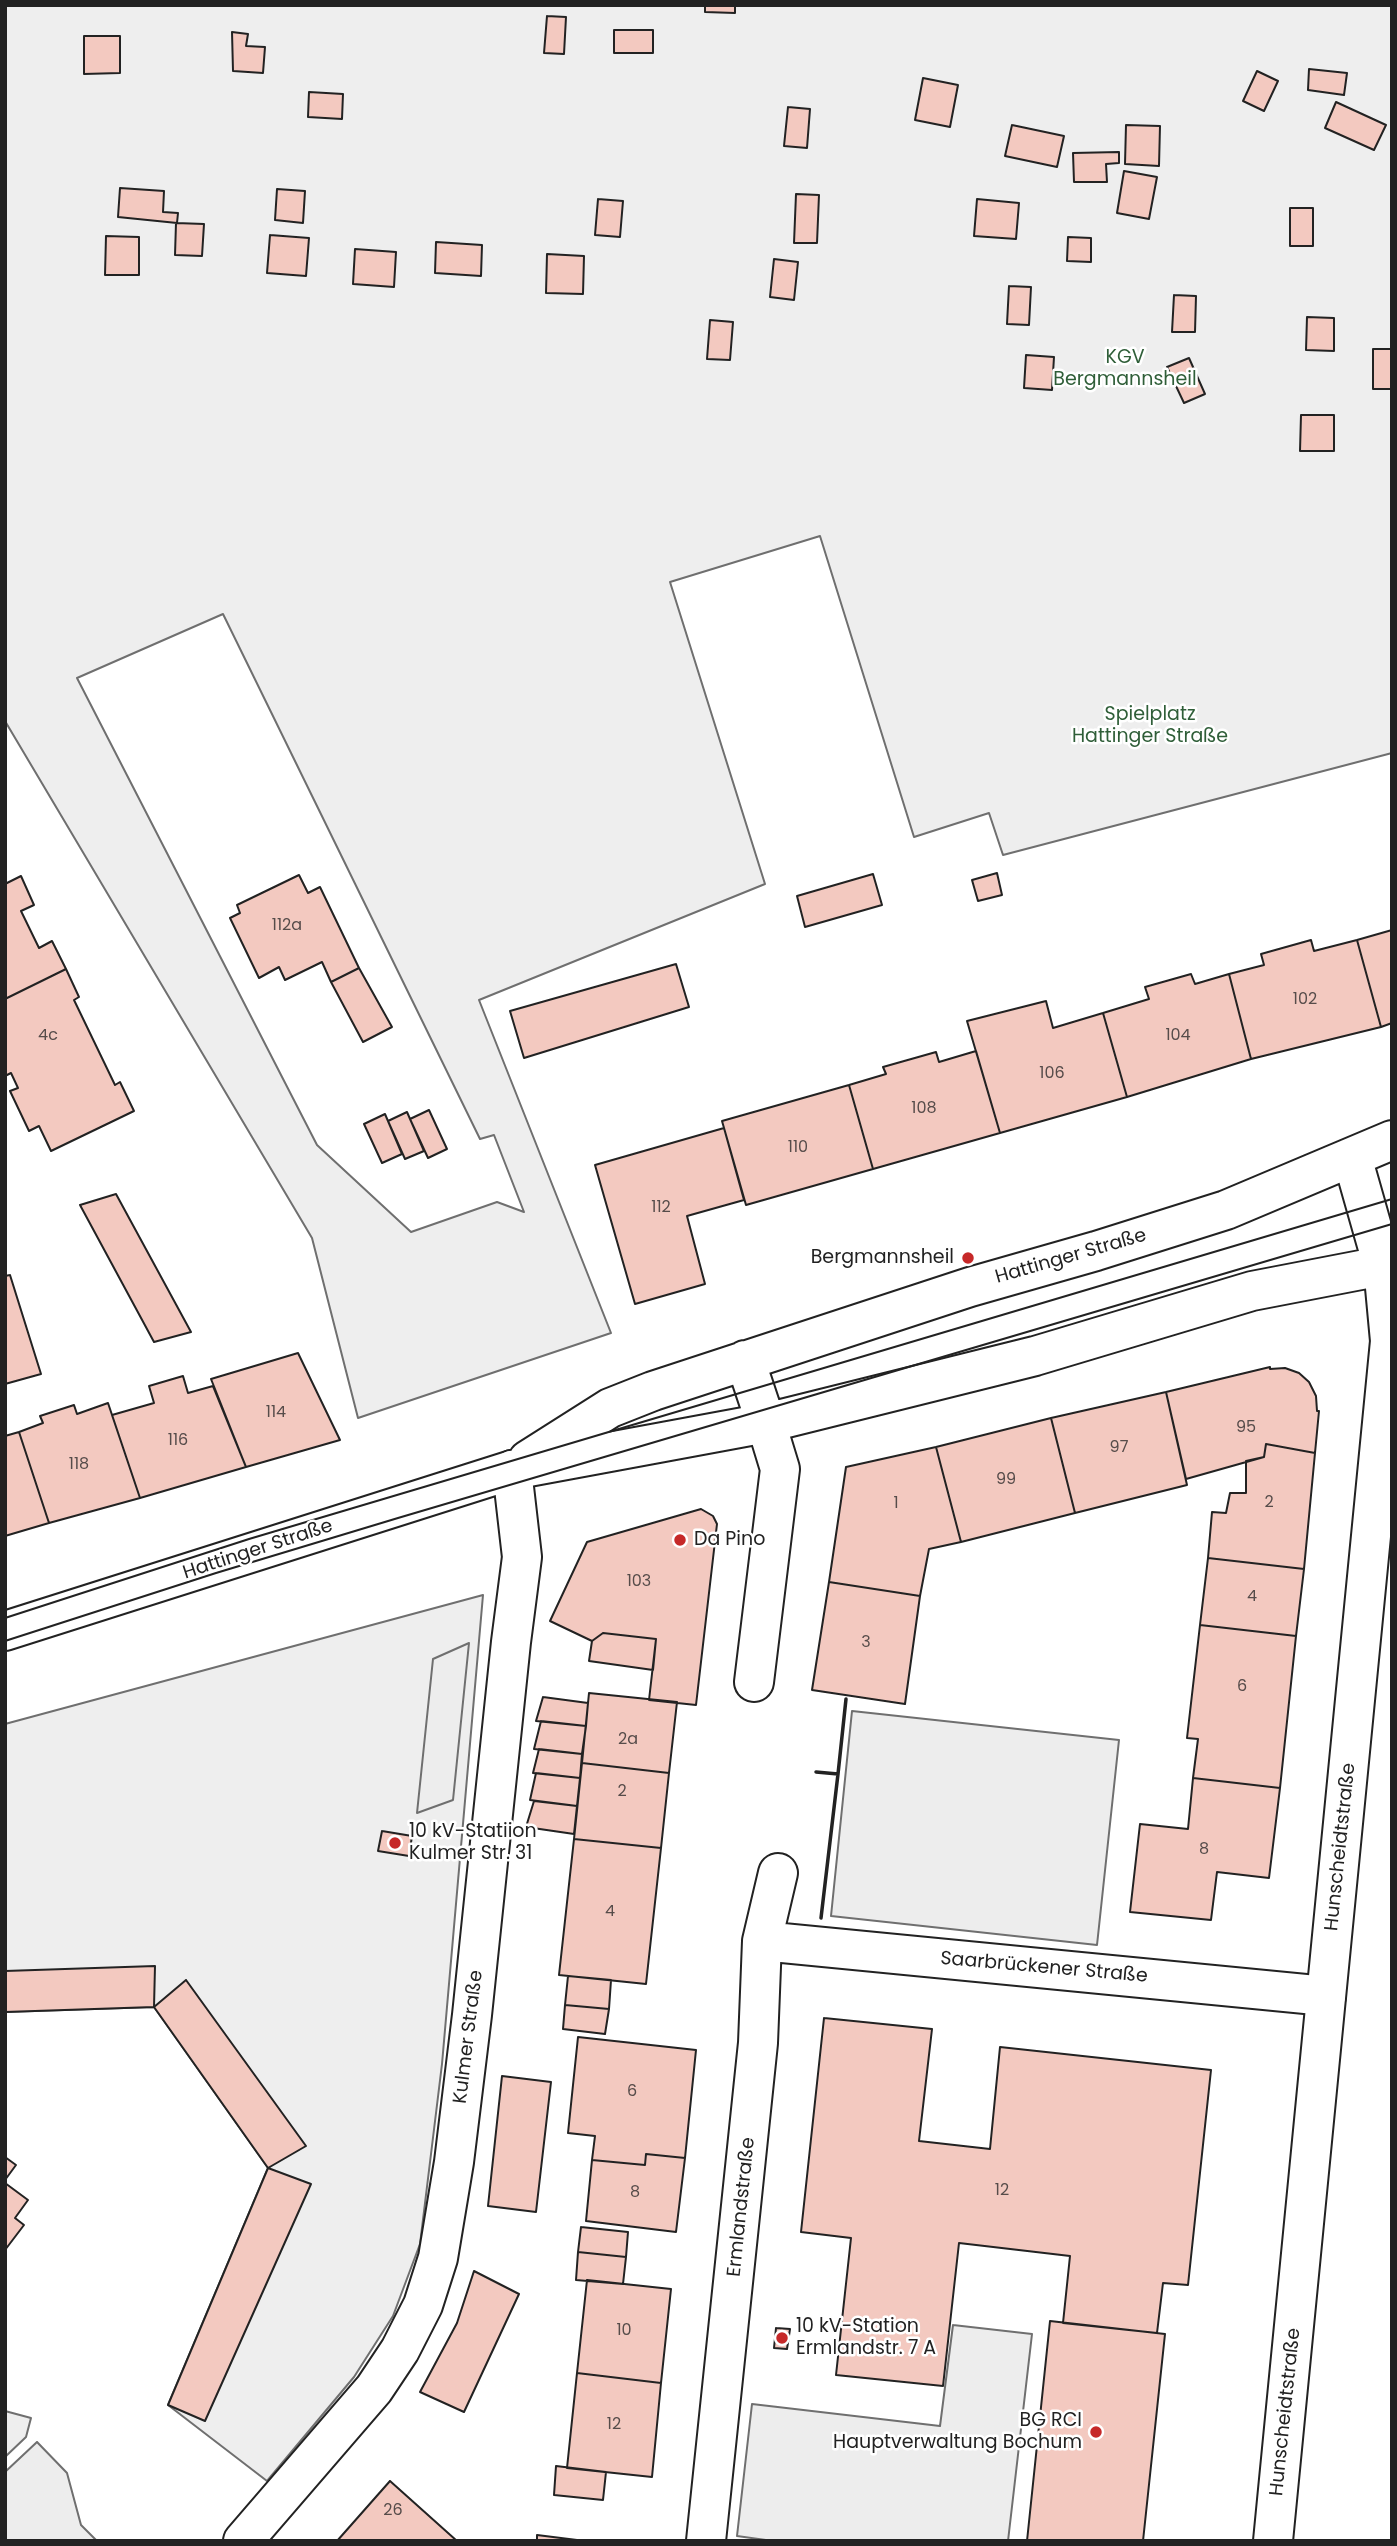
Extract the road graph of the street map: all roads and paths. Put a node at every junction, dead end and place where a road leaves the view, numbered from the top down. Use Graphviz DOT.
graph roads {
  1 [pos="1392,1140"];
  2 [pos="1352,1157"];
  3 [pos="1387,1265"];
  4 [pos="745,1360"];
  5 [pos="766,1423"];
  6 [pos="512,1470"];
  7 [pos="5,1631"];
  8 [pos="754,1682"];
  9 [pos="778,1873"];
  10 [pos="762,1941"];
  11 [pos="1326,1996"];
  12 [pos="243,2541"];
  13 [pos="706,2541"];
  14 [pos="1273,2541"];
  1 -- 2 [label="street, Hattinger Straße"];
  2 -- 3 [label="street, Hunscheidtstraße"];
  2 -- 4 [label="street, Hattinger Straße"];
  3 -- 5 [label="street, Hattinger Straße"];
  3 -- 11 [label="street, Hunscheidtstraße"];
  4 -- 5 [label="street"];
  4 -- 6 [label="street, Hattinger Straße"];
  5 -- 6 [label="street, Hattinger Straße"];
  5 -- 8 [label="street"];
  6 -- 7 [label="street, Hattinger Straße"];
  6 -- 12 [label="street, Kulmer Straße"];
  9 -- 10 [label="street, Ermlandstraße"];
  10 -- 11 [label="street, Saarbrückener Straße"];
  10 -- 13 [label="street, Ermlandstraße"];
  11 -- 14 [label="street, Hunscheidtstraße"];
}
